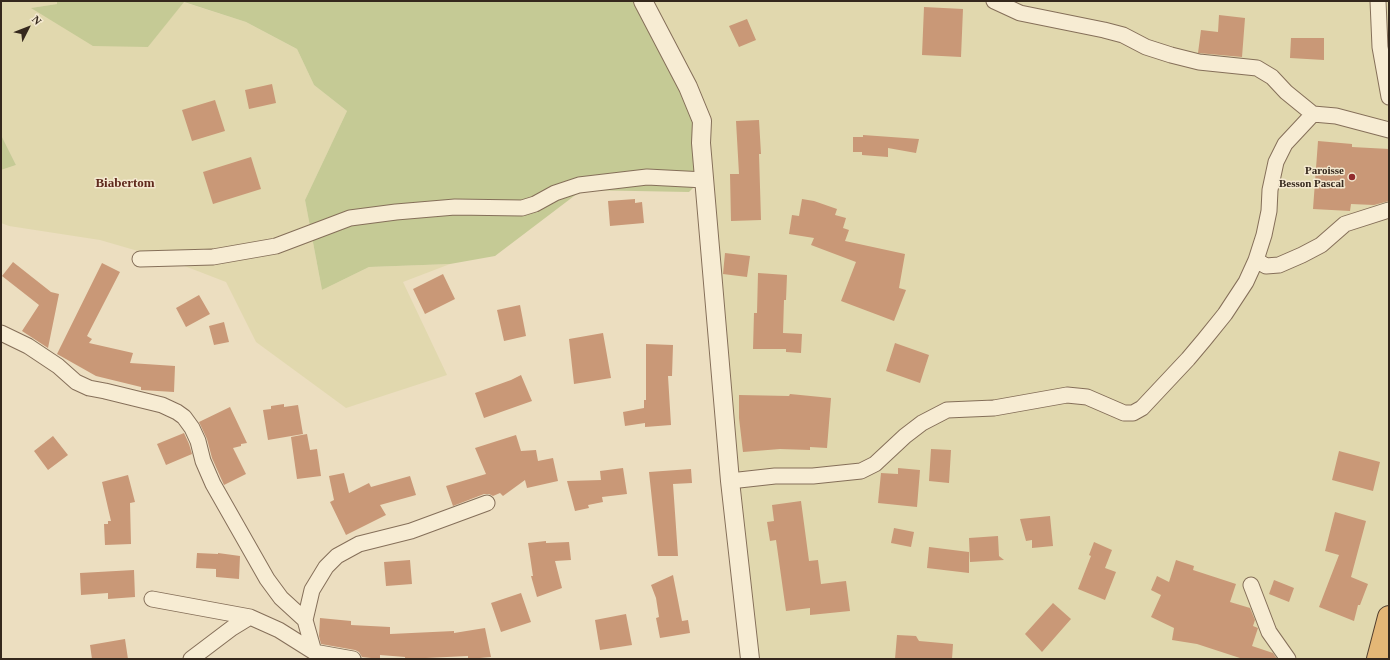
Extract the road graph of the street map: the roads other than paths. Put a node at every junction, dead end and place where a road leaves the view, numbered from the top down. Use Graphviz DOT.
graph roads {
  1 [pos="643,1"];
  2 [pos="994,1"];
  3 [pos="1378,1"];
  4 [pos="1389,97"];
  5 [pos="1313,114"];
  6 [pos="1389,130"];
  7 [pos="705,180"];
  8 [pos="1389,210"];
  9 [pos="140,259"];
  10 [pos="1256,260"];
  11 [pos="1,333"];
  12 [pos="730,481"];
  13 [pos="487,503"];
  14 [pos="1251,584"];
  15 [pos="152,599"];
  16 [pos="250,617"];
  17 [pos="1389,618"];
  18 [pos="305,620"];
  19 [pos="314,652"];
  20 [pos="191,659"];
  21 [pos="353,659"];
  22 [pos="750,659"];
  23 [pos="1288,659"];
  24 [pos="1378,659"];
  1 -- 7 [label="street"];
  2 -- 5 [label="street"];
  3 -- 4 [label="street"];
  5 -- 6 [label="street"];
  5 -- 10 [label="street"];
  7 -- 9 [label="street"];
  7 -- 12 [label="street"];
  8 -- 10 [label="street"];
  10 -- 12 [label="street"];
  11 -- 18 [label="street"];
  12 -- 22 [label="street"];
  13 -- 18 [label="street"];
  14 -- 23 [label="street"];
  15 -- 16 [label="street"];
  16 -- 19 [label="street"];
  16 -- 20 [label="street"];
  17 -- 24 [label="highway"];
  18 -- 19 [label="street"];
  19 -- 21 [label="street"];
}
